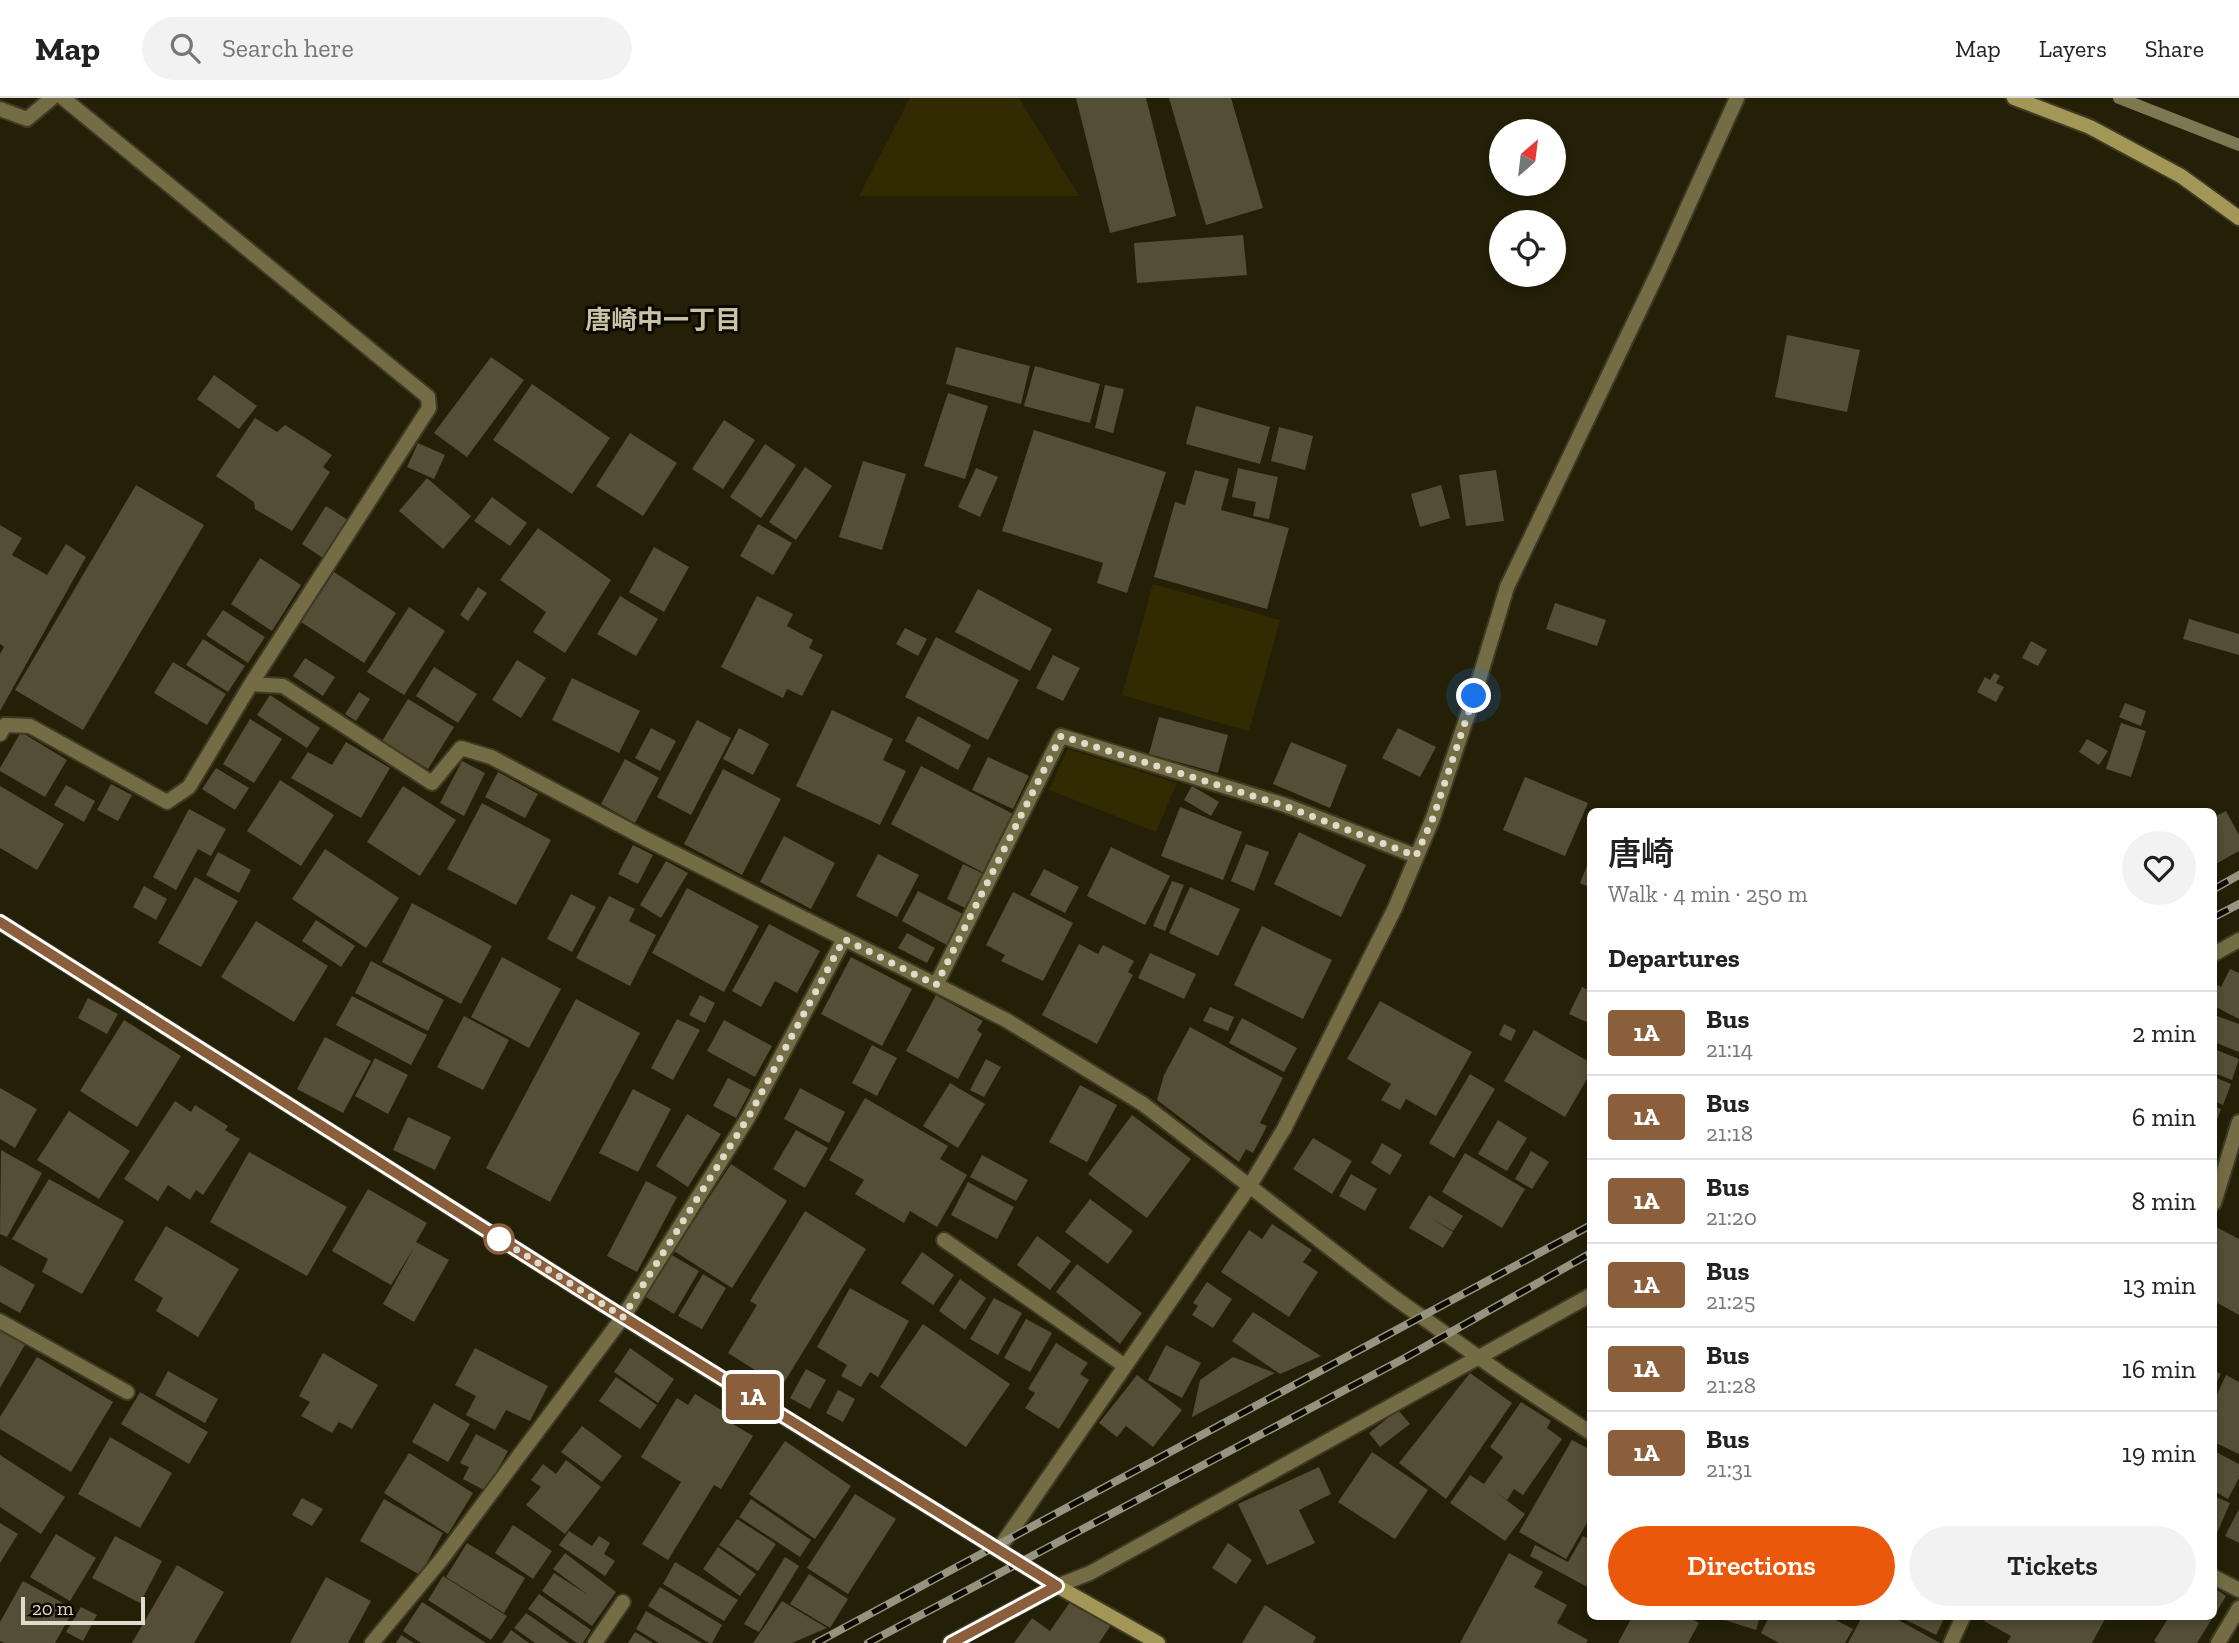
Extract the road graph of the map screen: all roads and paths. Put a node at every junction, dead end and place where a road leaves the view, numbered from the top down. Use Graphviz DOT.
graph roads {
  1 [pos="52,98"];
  2 [pos="63,98"];
  3 [pos="1737,98"];
  4 [pos="2014,98"];
  5 [pos="0,109"];
  6 [pos="2239,218"];
  7 [pos="251,684"];
  8 [pos="0,734"];
  9 [pos="1416,856"];
  10 [pos="0,922"];
  11 [pos="844,939"];
  12 [pos="2239,940"];
  13 [pos="2217,952"];
  14 [pos="936,985"];
  15 [pos="2239,1122"];
  16 [pos="1250,1187"];
  17 [pos="2217,1192"];
  18 [pos="944,1240"];
  19 [pos="1587,1297"];
  20 [pos="623,1317"];
  21 [pos="0,1321"];
  22 [pos="1478,1357"];
  23 [pos="1125,1366"];
  24 [pos="127,1392"];
  25 [pos="1587,1430"];
  26 [pos="999,1550"];
  27 [pos="2217,1579"];
  28 [pos="1057,1586"];
  29 [pos="2239,1590"];
  30 [pos="623,1602"];
  31 [pos="2239,1608"];
  32 [pos="1962,1620"];
  33 [pos="372,1643"];
  34 [pos="595,1643"];
  35 [pos="950,1643"];
  36 [pos="1158,1643"];
  37 [pos="1951,1643"];
  38 [pos="2218,1643"];
  1 -- 5 [label="street"];
  2 -- 7 [label="street"];
  3 -- 9 [label="street"];
  4 -- 6 [label="street"];
  7 -- 8 [label="street"];
  7 -- 11 [label="street"];
  9 -- 14 [label="street"];
  9 -- 16 [label="street"];
  10 -- 20 [label="street"];
  11 -- 14 [label="street"];
  11 -- 20 [label="street"];
  12 -- 13 [label="street"];
  14 -- 16 [label="street"];
  15 -- 17 [label="street"];
  16 -- 22 [label="street"];
  16 -- 23 [label="street"];
  18 -- 23 [label="street"];
  19 -- 22 [label="street"];
  20 -- 26 [label="street"];
  20 -- 33 [label="street"];
  21 -- 24 [label="street"];
  22 -- 25 [label="street"];
  22 -- 28 [label="street"];
  23 -- 26 [label="street"];
  26 -- 28 [label="street"];
  27 -- 29 [label="street"];
  28 -- 35 [label="street"];
  28 -- 36 [label="street"];
  30 -- 34 [label="street"];
  31 -- 38 [label="street"];
  32 -- 37 [label="street"];
}
